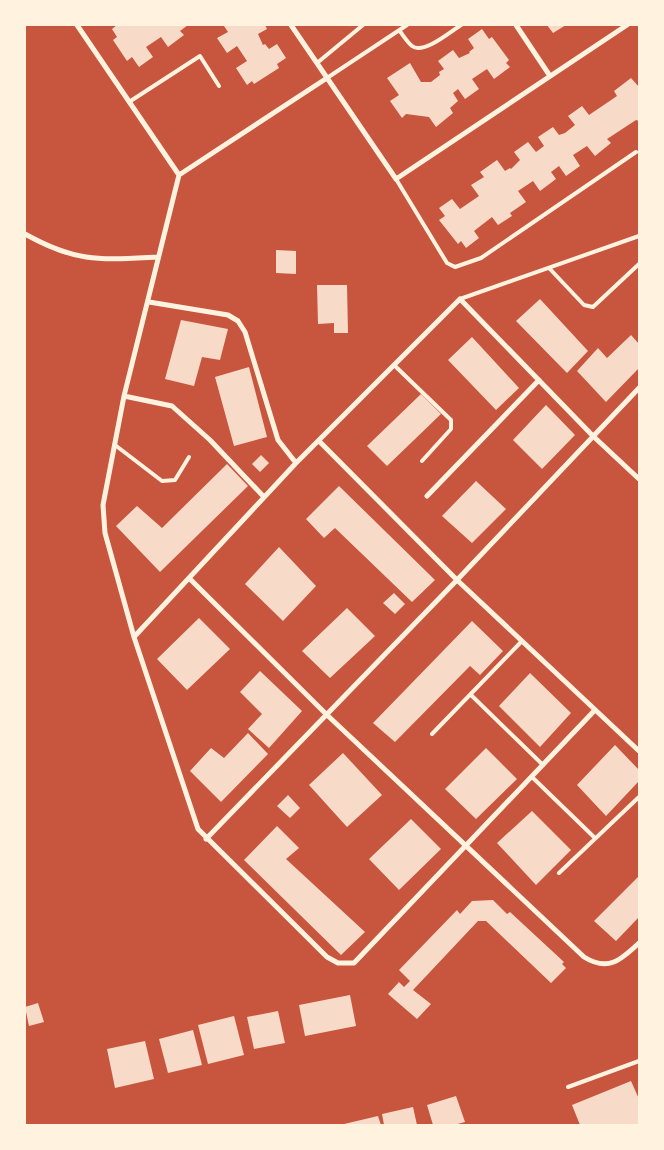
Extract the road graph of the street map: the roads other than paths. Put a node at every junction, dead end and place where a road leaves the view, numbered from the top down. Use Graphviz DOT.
graph roads {
  1 [pos="77,25"];
  2 [pos="291,25"];
  3 [pos="363,25"];
  4 [pos="406,25"];
  5 [pos="461,25"];
  6 [pos="516,25"];
  7 [pos="627,25"];
  8 [pos="400,30"];
  9 [pos="317,63"];
  10 [pos="550,76"];
  11 [pos="327,78"];
  12 [pos="220,86"];
  13 [pos="129,102"];
  14 [pos="636,152"];
  15 [pos="179,175"];
  16 [pos="396,179"];
  17 [pos="25,234"];
  18 [pos="639,236"];
  19 [pos="157,257"];
  20 [pos="639,264"];
  21 [pos="549,268"];
  22 [pos="460,299"];
  23 [pos="149,302"];
  24 [pos="394,365"];
  25 [pos="539,380"];
  26 [pos="639,388"];
  27 [pos="124,396"];
  28 [pos="593,436"];
  29 [pos="319,441"];
  30 [pos="115,445"];
  31 [pos="189,457"];
  32 [pos="422,461"];
  33 [pos="296,462"];
  34 [pos="639,480"];
  35 [pos="428,496"];
  36 [pos="264,497"];
  37 [pos="189,578"];
  38 [pos="457,580"];
  39 [pos="134,637"];
  40 [pos="522,641"];
  41 [pos="471,694"];
  42 [pos="595,710"];
  43 [pos="326,714"];
  44 [pos="432,734"];
  45 [pos="639,751"];
  46 [pos="543,765"];
  47 [pos="532,777"];
  48 [pos="639,796"];
  49 [pos="595,838"];
  50 [pos="206,839"];
  51 [pos="466,846"];
  52 [pos="560,873"];
  53 [pos="639,943"];
  54 [pos="639,1061"];
  55 [pos="568,1087"];
  1 -- 13 [label="street"];
  2 -- 9 [label="street"];
  3 -- 9 [label="lane"];
  4 -- 8 [label="lane"];
  5 -- 8 [label="lane"];
  6 -- 10 [label="street"];
  7 -- 10 [label="street"];
  8 -- 11 [label="lane"];
  9 -- 11 [label="street"];
  10 -- 16 [label="street"];
  11 -- 15 [label="street"];
  11 -- 16 [label="street"];
  12 -- 13 [label="lane"];
  13 -- 15 [label="street"];
  14 -- 16 [label="lane"];
  15 -- 19 [label="street"];
  17 -- 19 [label="street"];
  18 -- 21 [label="lane"];
  19 -- 23 [label="street"];
  20 -- 21 [label="lane"];
  21 -- 22 [label="lane"];
  22 -- 24 [label="street"];
  22 -- 25 [label="street"];
  23 -- 27 [label="street"];
  23 -- 33 [label="street"];
  24 -- 29 [label="street"];
  24 -- 32 [label="lane"];
  25 -- 28 [label="street"];
  25 -- 35 [label="street"];
  26 -- 28 [label="street"];
  27 -- 30 [label="street"];
  27 -- 36 [label="street"];
  28 -- 34 [label="street"];
  28 -- 38 [label="street"];
  29 -- 33 [label="street"];
  29 -- 38 [label="street"];
  30 -- 31 [label="lane"];
  30 -- 39 [label="street"];
  33 -- 36 [label="street"];
  36 -- 37 [label="street"];
  37 -- 39 [label="street"];
  37 -- 43 [label="street"];
  38 -- 40 [label="street"];
  38 -- 43 [label="street"];
  39 -- 50 [label="street"];
  40 -- 41 [label="lane"];
  40 -- 42 [label="street"];
  41 -- 44 [label="lane"];
  41 -- 46 [label="lane"];
  42 -- 45 [label="street"];
  42 -- 46 [label="street"];
  43 -- 50 [label="street"];
  43 -- 51 [label="street"];
  46 -- 47 [label="street"];
  47 -- 49 [label="lane"];
  47 -- 51 [label="street"];
  48 -- 49 [label="lane"];
  49 -- 52 [label="lane"];
  50 -- 51 [label="street"];
  51 -- 53 [label="street"];
  54 -- 55 [label="lane"];
}
